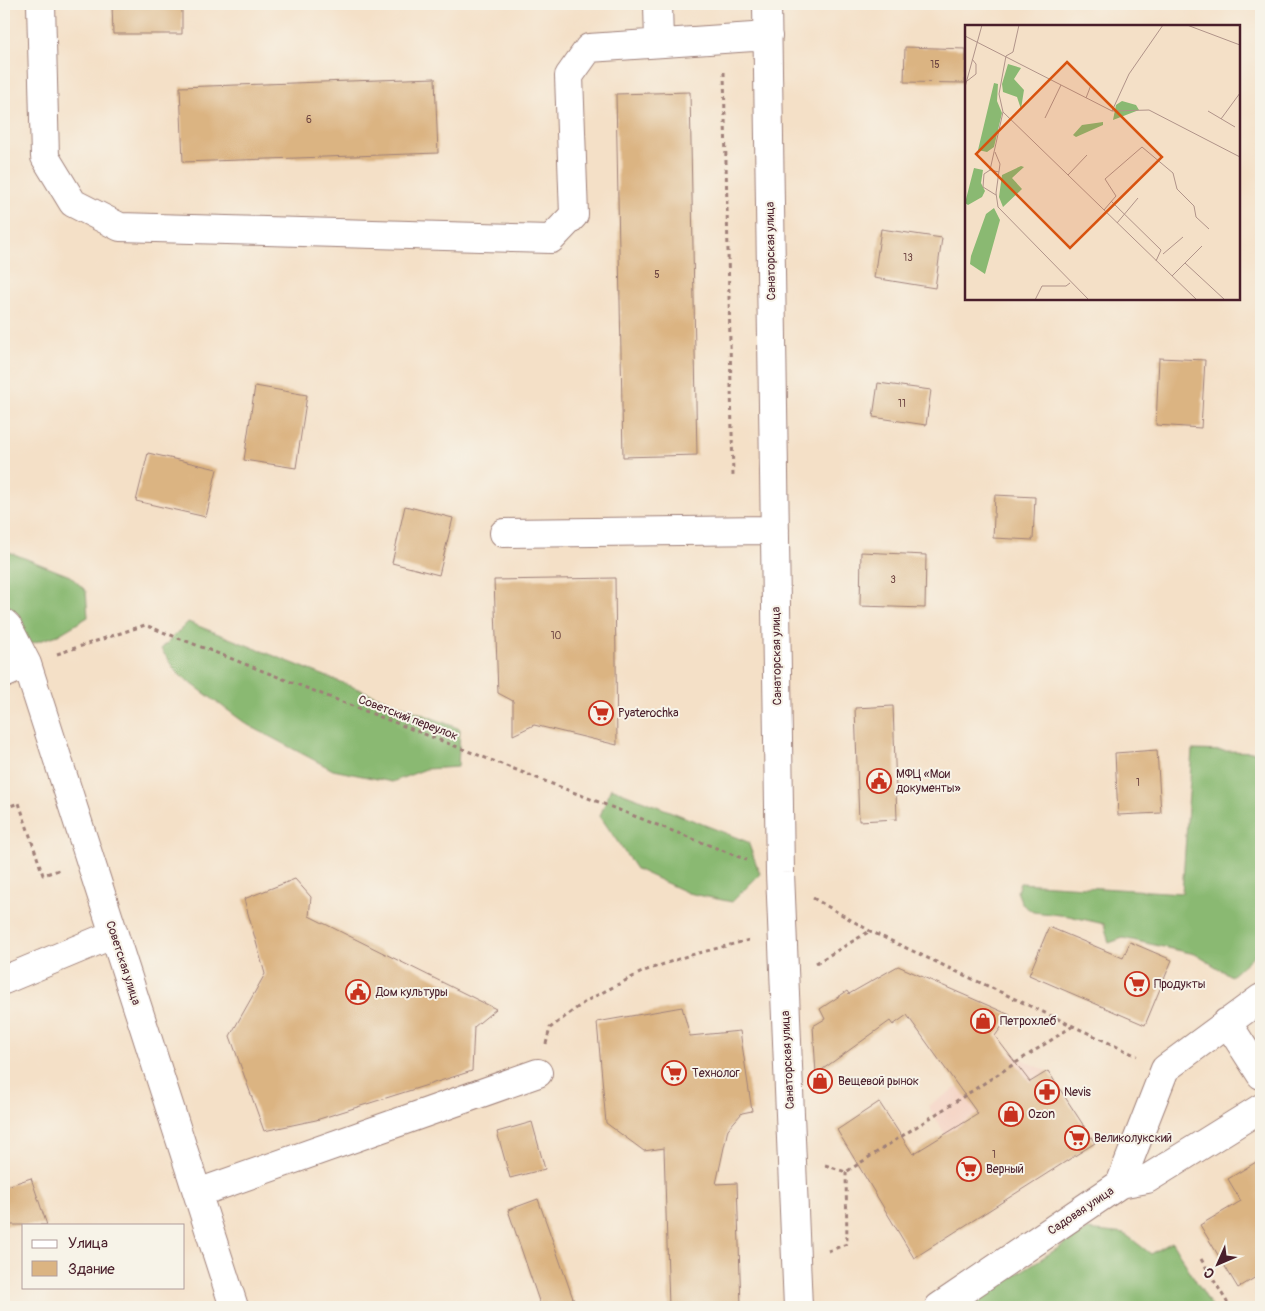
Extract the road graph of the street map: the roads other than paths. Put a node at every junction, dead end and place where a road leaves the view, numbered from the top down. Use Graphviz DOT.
graph roads {
  1 [pos="41,4"];
  2 [pos="658,4"];
  3 [pos="767,4"];
  4 [pos="768,36"];
  5 [pos="659,42"];
  6 [pos="775,530"];
  7 [pos="504,533"];
  8 [pos="4,623"];
  9 [pos="15,669"];
  10 [pos="114,934"];
  11 [pos="4,980"];
  12 [pos="1261,998"];
  13 [pos="1227,1022"];
  14 [pos="538,1073"];
  15 [pos="1261,1075"];
  16 [pos="1261,1108"];
  17 [pos="1120,1184"];
  18 [pos="198,1193"];
  19 [pos="234,1307"];
  20 [pos="798,1307"];
  21 [pos="939,1307"];
  1 -- 5 [label="street"];
  2 -- 5 [label="street"];
  3 -- 4 [label="street, Санаторская улица"];
  4 -- 5 [label="street"];
  4 -- 6 [label="street, Санаторская улица"];
  6 -- 7 [label="street"];
  6 -- 20 [label="street, Санаторская улица"];
  8 -- 9 [label="street, Советская улица"];
  9 -- 10 [label="street, Советская улица"];
  10 -- 11 [label="street"];
  10 -- 18 [label="street, Советская улица"];
  12 -- 13 [label="street"];
  13 -- 15 [label="street"];
  13 -- 17 [label="street, Садовая улица"];
  14 -- 18 [label="street"];
  16 -- 17 [label="street"];
  17 -- 21 [label="street, Садовая улица"];
  18 -- 19 [label="street, Советская улица"];
}
